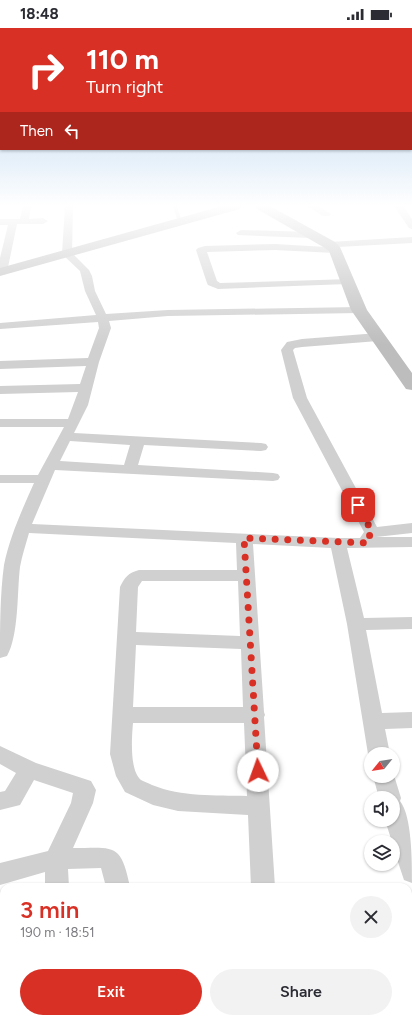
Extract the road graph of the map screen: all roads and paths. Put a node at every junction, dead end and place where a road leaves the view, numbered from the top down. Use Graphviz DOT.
graph roads {
  1 [pos="3,252"];
  2 [pos="73,252"];
  3 [pos="202,252"];
  4 [pos="334,252"];
  5 [pos="67,254"];
  6 [pos="1,272"];
  7 [pos="347,281"];
  8 [pos="359,310"];
  9 [pos="102,317"];
  10 [pos="0,326"];
  11 [pos="378,337"];
  12 [pos="93,362"];
  13 [pos="0,365"];
  14 [pos="410,378"];
  15 [pos="86,388"];
  16 [pos="0,390"];
  17 [pos="0,423"];
  18 [pos="73,423"];
  19 [pos="66,437"];
  20 [pos="138,441"];
  21 [pos="261,446"];
  22 [pos="50,465"];
  23 [pos="130,469"];
  24 [pos="274,477"];
  25 [pos="0,478"];
  26 [pos="43,479"];
  27 [pos="22,528"];
  28 [pos="412,528"];
  29 [pos="244,538"];
  30 [pos="370,538"];
  31 [pos="412,542"];
  32 [pos="338,543"];
  33 [pos="246,575"];
  34 [pos="412,622"];
  35 [pos="356,624"];
  36 [pos="127,638"];
  37 [pos="250,643"];
  38 [pos="0,651"];
  39 [pos="123,715"];
  40 [pos="255,715"];
  41 [pos="412,720"];
  42 [pos="373,721"];
  43 [pos="378,747"];
  44 [pos="0,754"];
  45 [pos="29,770"];
  46 [pos="0,801"];
  47 [pos="258,806"];
  48 [pos="400,826"];
  49 [pos="408,846"];
  50 [pos="56,859"];
  51 [pos="412,872"];
  52 [pos="0,874"];
  53 [pos="57,883"];
  54 [pos="117,883"];
  55 [pos="263,883"];
  1 -- 6 [label="street"];
  2 -- 5 [label="street"];
  3 -- 7 [label="street"];
  4 -- 7 [label="street"];
  5 -- 6 [label="street"];
  5 -- 9 [label="street"];
  7 -- 8 [label="street"];
  8 -- 9 [label="street"];
  8 -- 11 [label="street"];
  9 -- 10 [label="street"];
  9 -- 12 [label="street"];
  11 -- 14 [label="street"];
  11 -- 30 [label="street"];
  12 -- 13 [label="street"];
  12 -- 15 [label="street"];
  15 -- 16 [label="street"];
  15 -- 18 [label="street"];
  17 -- 18 [label="street"];
  18 -- 19 [label="street"];
  19 -- 20 [label="street"];
  19 -- 22 [label="street"];
  20 -- 21 [label="street"];
  20 -- 23 [label="street"];
  22 -- 23 [label="street"];
  22 -- 26 [label="street"];
  23 -- 24 [label="street"];
  25 -- 26 [label="street"];
  26 -- 27 [label="street"];
  27 -- 29 [label="street"];
  27 -- 38 [label="street"];
  28 -- 30 [label="street"];
  29 -- 32 [label="street"];
  29 -- 33 [label="street"];
  30 -- 31 [label="street"];
  30 -- 32 [label="street"];
  32 -- 35 [label="street"];
  33 -- 36 [label="street"];
  33 -- 37 [label="street"];
  34 -- 35 [label="street"];
  35 -- 42 [label="street"];
  36 -- 37 [label="street"];
  36 -- 39 [label="street"];
  37 -- 40 [label="street"];
  39 -- 40 [label="street"];
  39 -- 47 [label="street"];
  40 -- 47 [label="street"];
  41 -- 42 [label="street"];
  42 -- 43 [label="street"];
  44 -- 45 [label="street"];
  45 -- 46 [label="street"];
  45 -- 50 [label="street"];
  47 -- 55 [label="street"];
  48 -- 49 [label="street"];
  49 -- 51 [label="street"];
  50 -- 52 [label="street"];
  50 -- 53 [label="street"];
  50 -- 54 [label="street"];
}
